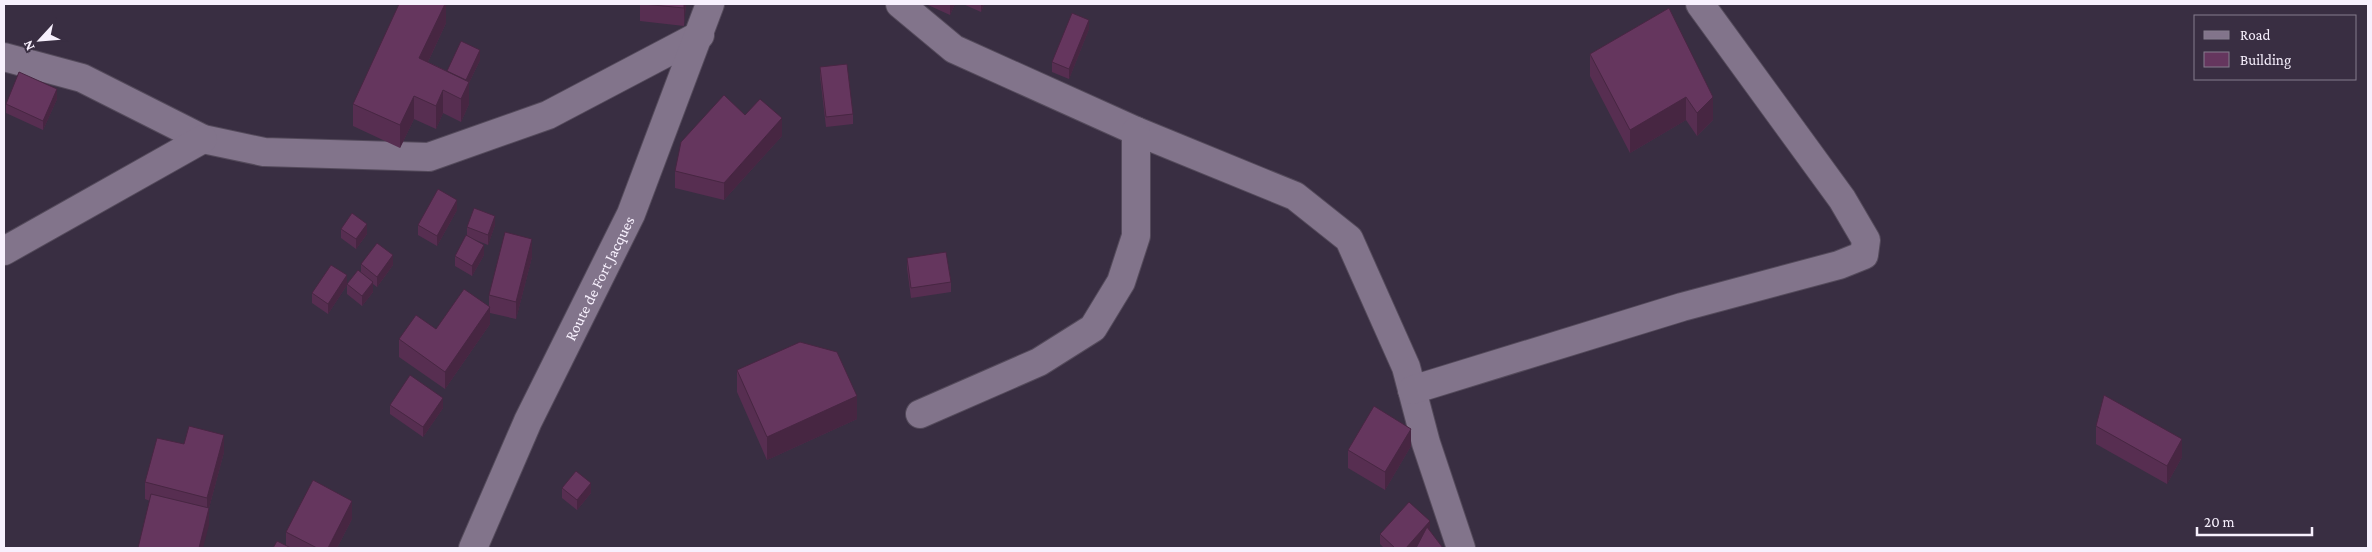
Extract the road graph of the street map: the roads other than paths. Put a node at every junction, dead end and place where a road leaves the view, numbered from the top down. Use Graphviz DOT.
graph roads {
  1 [pos="710,4"];
  2 [pos="900,4"];
  3 [pos="1700,4"];
  4 [pos="700,35"];
  5 [pos="4,56"];
  6 [pos="1136,131"];
  7 [pos="202,140"];
  8 [pos="4,251"];
  9 [pos="1412,390"];
  10 [pos="920,414"];
  11 [pos="473,548"];
  12 [pos="1461,548"];
  1 -- 4 [label="street, Route de Fort Jacques"];
  2 -- 6 [label="street"];
  3 -- 9 [label="street"];
  4 -- 7 [label="street"];
  4 -- 11 [label="street, Route de Fort Jacques"];
  5 -- 7 [label="street"];
  6 -- 9 [label="street"];
  6 -- 10 [label="street"];
  7 -- 8 [label="street"];
  9 -- 12 [label="street"];
}
